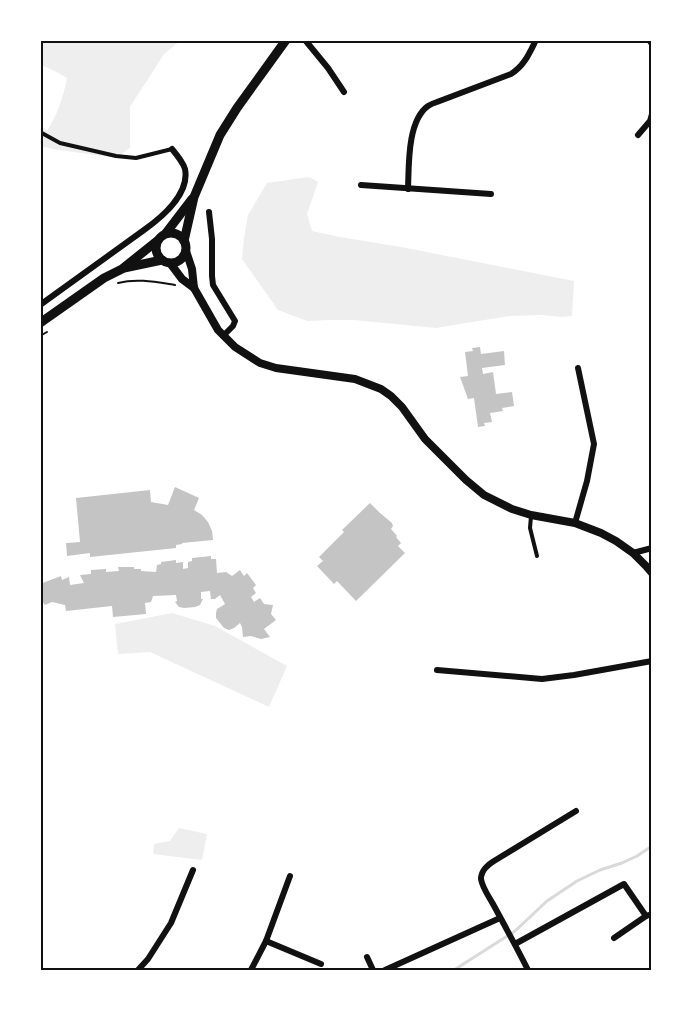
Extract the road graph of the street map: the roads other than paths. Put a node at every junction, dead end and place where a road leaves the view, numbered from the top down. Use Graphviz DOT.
graph roads {
  1 [pos="286,40"];
  2 [pos="305,40"];
  3 [pos="536,40"];
  4 [pos="344,92"];
  5 [pos="651,114"];
  6 [pos="40,132"];
  7 [pos="638,135"];
  8 [pos="172,149"];
  9 [pos="361,185"];
  10 [pos="408,189"];
  11 [pos="491,194"];
  12 [pos="194,197"];
  13 [pos="210,212"];
  14 [pos="166,233"];
  15 [pos="157,241"];
  16 [pos="185,246"];
  17 [pos="166,262"];
  18 [pos="122,269"];
  19 [pos="194,288"];
  20 [pos="40,305"];
  21 [pos="40,323"];
  22 [pos="223,336"];
  23 [pos="578,368"];
  24 [pos="531,515"];
  25 [pos="575,523"];
  26 [pos="651,548"];
  27 [pos="633,553"];
  28 [pos="537,556"];
  29 [pos="651,573"];
  30 [pos="651,661"];
  31 [pos="437,670"];
  32 [pos="576,811"];
  33 [pos="193,870"];
  34 [pos="290,876"];
  35 [pos="649,915"];
  36 [pos="500,918"];
  37 [pos="614,938"];
  38 [pos="266,941"];
  39 [pos="515,944"];
  40 [pos="367,957"];
  41 [pos="321,964"];
  42 [pos="138,970"];
  43 [pos="251,970"];
  44 [pos="373,970"];
  45 [pos="385,970"];
  46 [pos="528,970"];
  1 -- 12 [label="main road"];
  2 -- 4 [label="street"];
  3 -- 10 [label="street"];
  5 -- 7 [label="street"];
  6 -- 8 [label="lane"];
  8 -- 20 [label="street"];
  9 -- 10 [label="street"];
  10 -- 11 [label="street"];
  12 -- 14 [label="main road"];
  12 -- 16 [label="main road"];
  13 -- 22 [label="street"];
  14 -- 15 [label="main road"];
  14 -- 16 [label="main road"];
  15 -- 17 [label="main road"];
  15 -- 18 [label="main road"];
  16 -- 17 [label="main road"];
  16 -- 19 [label="street"];
  17 -- 18 [label="main road"];
  17 -- 19 [label="street"];
  18 -- 21 [label="main road"];
  19 -- 22 [label="street"];
  22 -- 24 [label="street"];
  23 -- 25 [label="street"];
  24 -- 25 [label="street"];
  24 -- 28 [label="lane"];
  25 -- 27 [label="street"];
  26 -- 27 [label="street"];
  27 -- 29 [label="street"];
  30 -- 31 [label="street"];
  32 -- 36 [label="street"];
  33 -- 42 [label="street"];
  34 -- 38 [label="street"];
  35 -- 37 [label="street"];
  35 -- 39 [label="street"];
  36 -- 39 [label="street"];
  36 -- 45 [label="street"];
  38 -- 41 [label="street"];
  38 -- 43 [label="street"];
  39 -- 46 [label="street"];
  40 -- 44 [label="street"];
}
